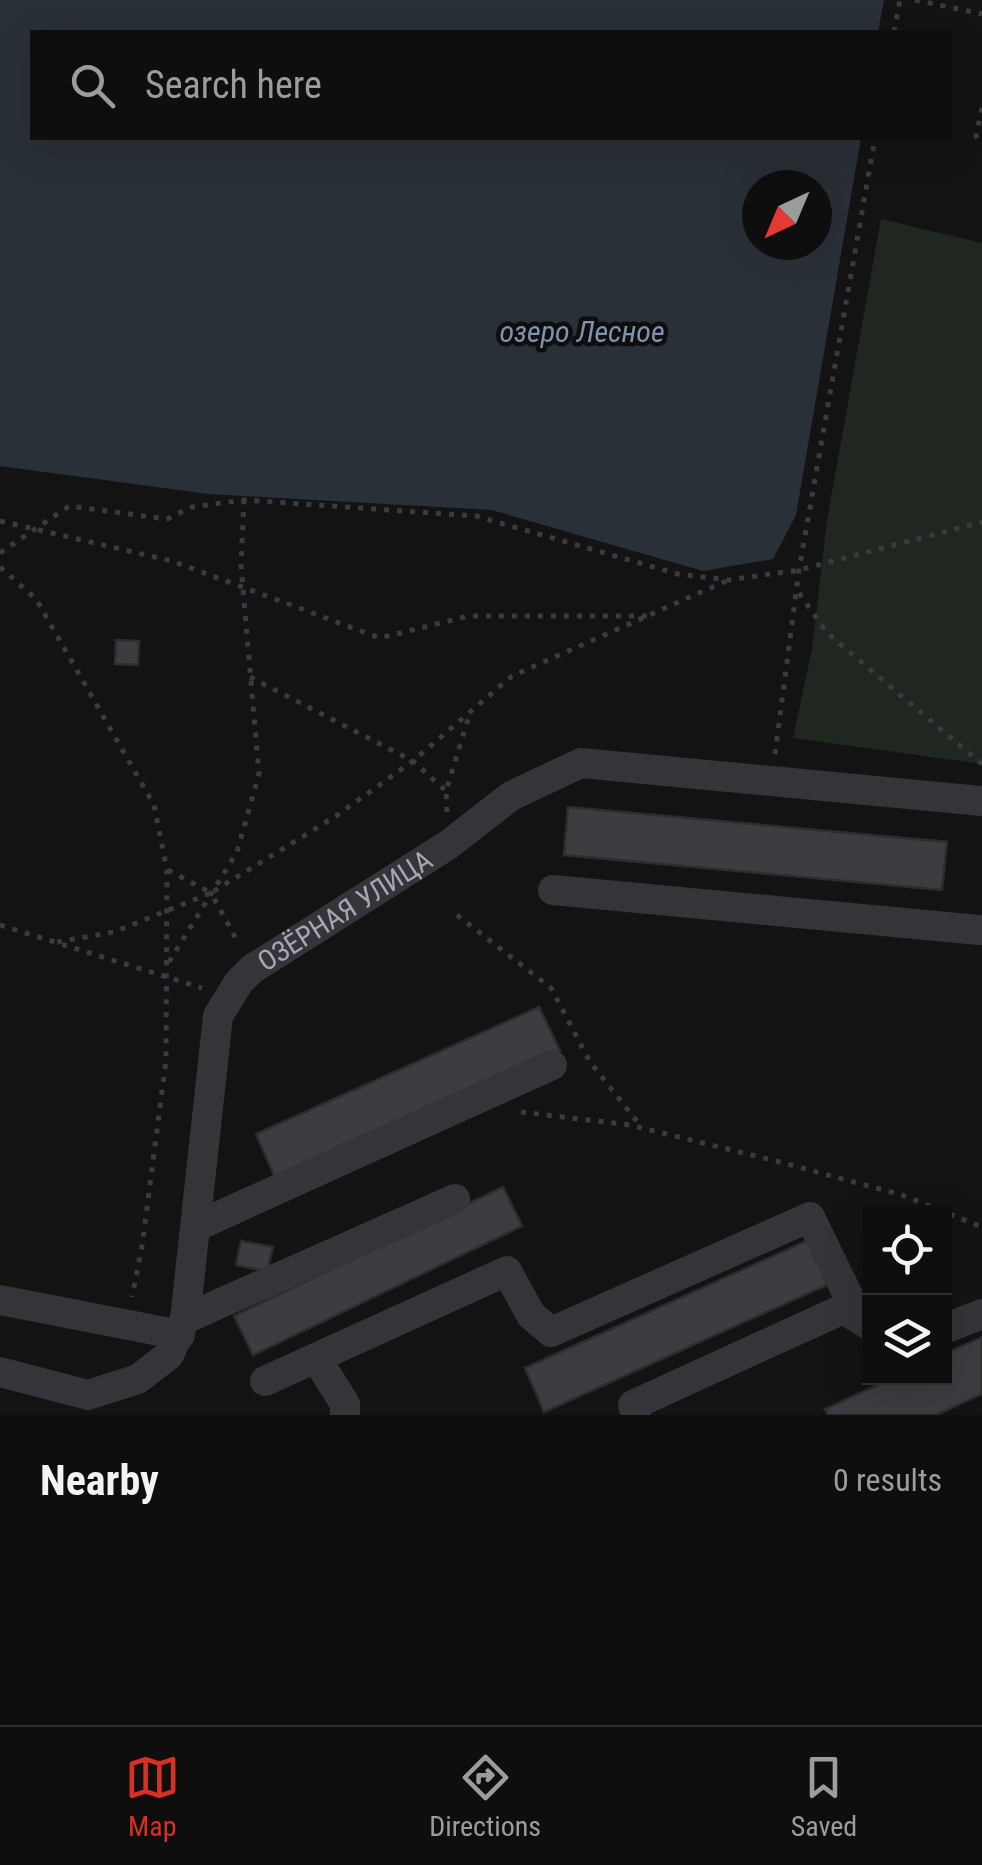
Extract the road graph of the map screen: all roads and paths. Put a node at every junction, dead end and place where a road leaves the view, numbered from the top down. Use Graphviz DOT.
graph roads {
  1 [pos="900,0"];
  2 [pos="915,0"];
  3 [pos="982,14"];
  4 [pos="894,30"];
  5 [pos="982,108"];
  6 [pos="876,140"];
  7 [pos="982,144"];
  8 [pos="244,500"];
  9 [pos="0,521"];
  10 [pos="982,522"];
  11 [pos="38,528"];
  12 [pos="0,554"];
  13 [pos="0,567"];
  14 [pos="800,570"];
  15 [pos="728,580"];
  16 [pos="243,586"];
  17 [pos="797,591"];
  18 [pos="648,616"];
  19 [pos="250,678"];
  20 [pos="470,712"];
  21 [pos="413,762"];
  22 [pos="982,764"];
  23 [pos="771,782"];
  24 [pos="446,791"];
  25 [pos="982,801"];
  26 [pos="448,844"];
  27 [pos="167,870"];
  28 [pos="553,890"];
  29 [pos="211,892"];
  30 [pos="166,910"];
  31 [pos="457,915"];
  32 [pos="0,925"];
  33 [pos="981,929"];
  34 [pos="56,942"];
  35 [pos="167,965"];
  36 [pos="252,969"];
  37 [pos="167,977"];
  38 [pos="229,996"];
  39 [pos="552,1065"];
  40 [pos="521,1112"];
  41 [pos="642,1128"];
  42 [pos="455,1200"];
  43 [pos="196,1226"];
  44 [pos="982,1227"];
  45 [pos="0,1300"];
  46 [pos="982,1314"];
  47 [pos="862,1317"];
  48 [pos="862,1320"];
  49 [pos="127,1324"];
  50 [pos="952,1326"];
  51 [pos="182,1327"];
  52 [pos="316,1358"];
  53 [pos="4,1379"];
  54 [pos="266,1381"];
  55 [pos="627,1412"];
  56 [pos="345,1415"];
  1 -- 4 [label="path"];
  2 -- 3 [label="path"];
  5 -- 7 [label="path"];
  6 -- 14 [label="path"];
  8 -- 11 [label="path"];
  8 -- 15 [label="path"];
  8 -- 16 [label="path"];
  9 -- 11 [label="path"];
  10 -- 14 [label="path"];
  11 -- 12 [label="path"];
  11 -- 16 [label="path"];
  13 -- 27 [label="path"];
  14 -- 15 [label="path"];
  14 -- 17 [label="path"];
  15 -- 18 [label="path"];
  16 -- 18 [label="path"];
  16 -- 19 [label="path"];
  17 -- 22 [label="path"];
  17 -- 23 [label="path"];
  18 -- 20 [label="path"];
  19 -- 21 [label="path"];
  19 -- 29 [label="path"];
  20 -- 21 [label="path"];
  20 -- 24 [label="path"];
  21 -- 24 [label="path"];
  21 -- 29 [label="path"];
  23 -- 25 [label="street, ОЗЁРНАЯ УЛИЦА"];
  23 -- 26 [label="street, ОЗЁРНАЯ УЛИЦА"];
  24 -- 26 [label="path"];
  26 -- 36 [label="street, ОЗЁРНАЯ УЛИЦА"];
  27 -- 29 [label="path"];
  27 -- 30 [label="path"];
  28 -- 33 [label="street"];
  29 -- 30 [label="path"];
  29 -- 35 [label="path"];
  29 -- 36 [label="path"];
  30 -- 34 [label="path"];
  30 -- 35 [label="path"];
  31 -- 41 [label="path"];
  32 -- 34 [label="path"];
  34 -- 37 [label="path"];
  35 -- 37 [label="path"];
  36 -- 38 [label="street, ОЗЁРНАЯ УЛИЦА"];
  37 -- 38 [label="path"];
  37 -- 49 [label="path"];
  38 -- 43 [label="street, ОЗЁРНАЯ УЛИЦА"];
  39 -- 43 [label="street"];
  40 -- 41 [label="path"];
  41 -- 44 [label="path"];
  42 -- 51 [label="street"];
  43 -- 51 [label="street, ОЗЁРНАЯ УЛИЦА"];
  45 -- 49 [label="street"];
  46 -- 50 [label="street"];
  47 -- 52 [label="street"];
  48 -- 55 [label="street"];
  49 -- 51 [label="street"];
  51 -- 53 [label="street"];
  52 -- 54 [label="street"];
  52 -- 56 [label="street"];
}
